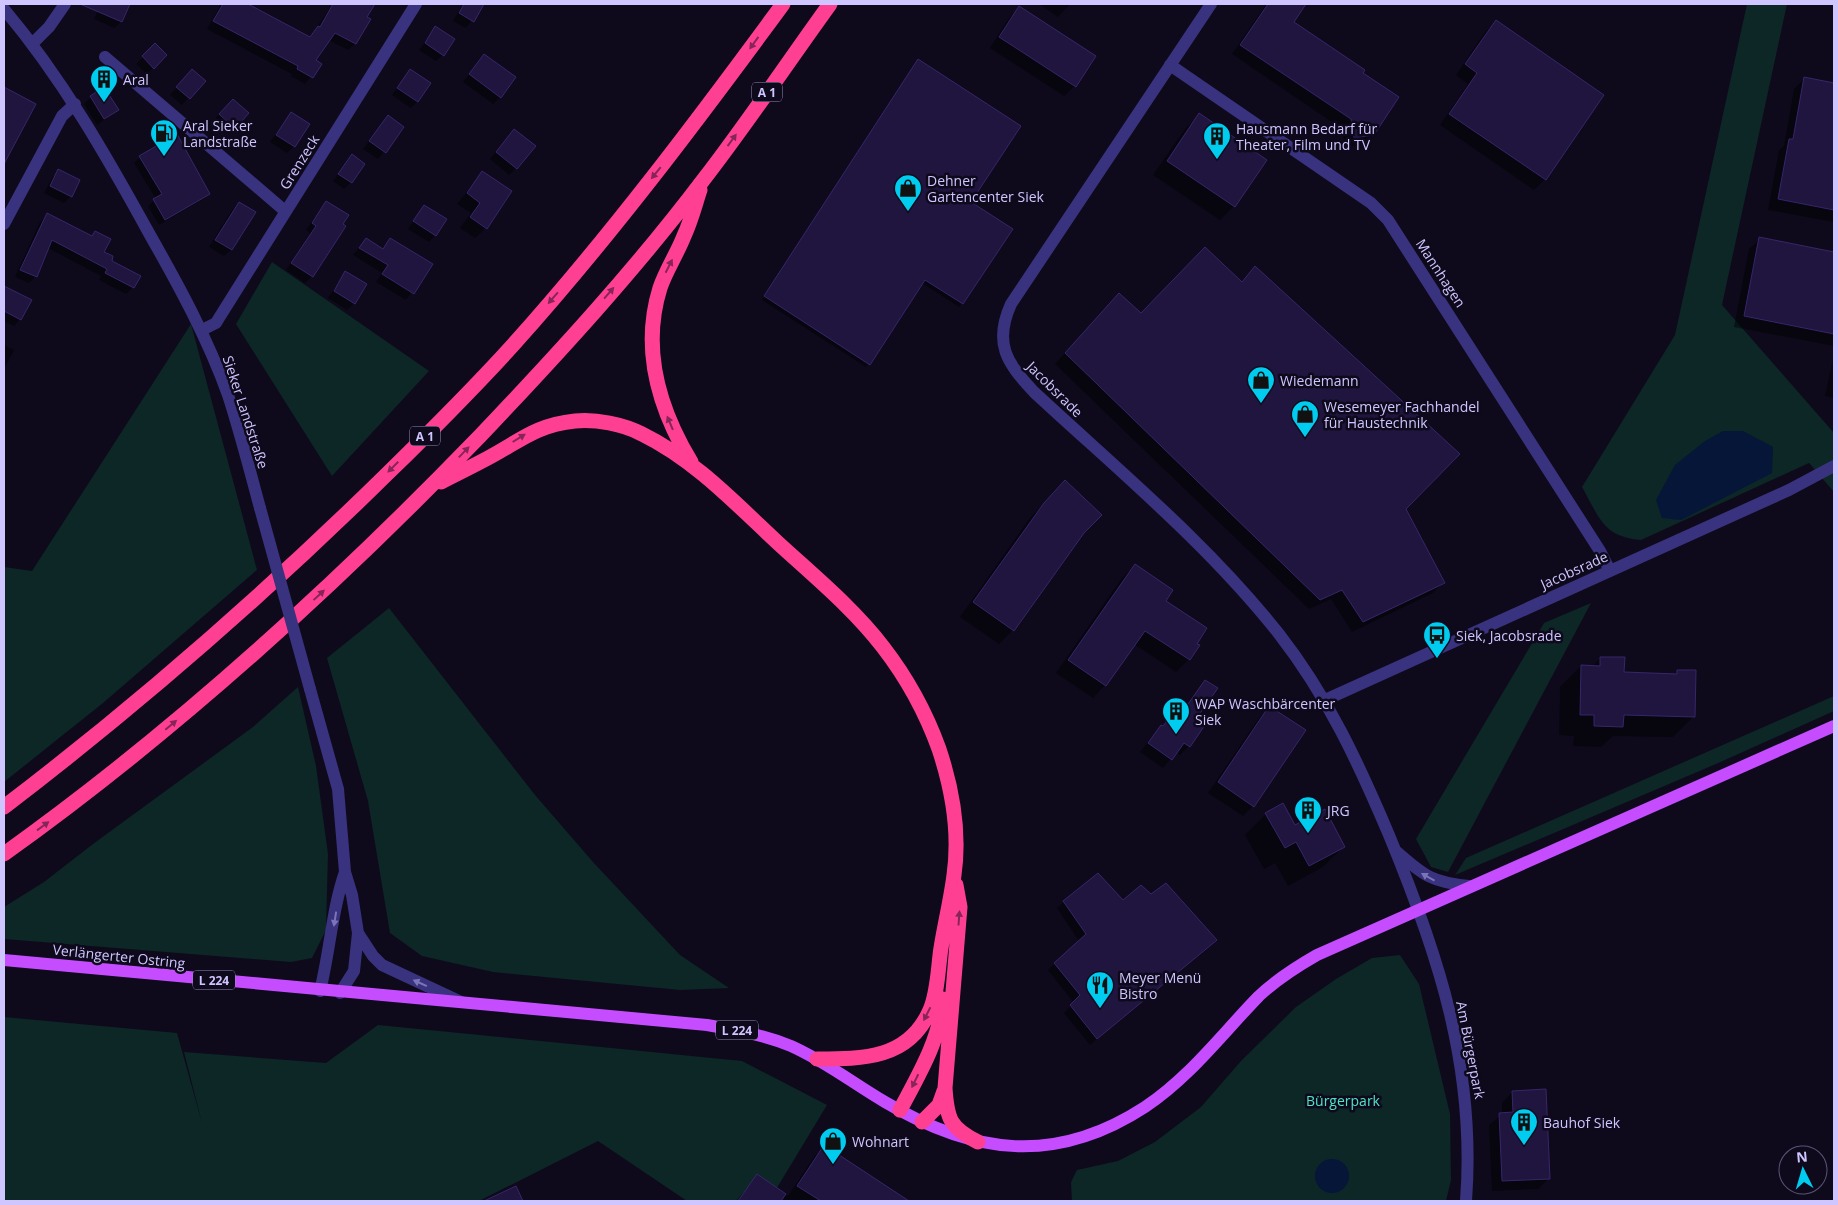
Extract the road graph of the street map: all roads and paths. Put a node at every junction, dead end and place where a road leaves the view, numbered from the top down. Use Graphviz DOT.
graph roads {
  1 [pos="64,4"];
  2 [pos="416,4"];
  3 [pos="783,4"];
  4 [pos="830,4"];
  5 [pos="1211,4"];
  6 [pos="4,9"];
  7 [pos="33,43"];
  8 [pos="105,57"];
  9 [pos="1170,65"];
  10 [pos="75,104"];
  11 [pos="704,180"];
  12 [pos="285,211"];
  13 [pos="4,224"];
  14 [pos="202,330"];
  15 [pos="694,465"];
  16 [pos="1834,466"];
  17 [pos="431,487"];
  18 [pos="1610,571"];
  19 [pos="1325,700"];
  20 [pos="1834,726"];
  21 [pos="4,807"];
  22 [pos="1395,850"];
  23 [pos="4,854"];
  24 [pos="345,872"];
  25 [pos="954,873"];
  26 [pos="1469,886"];
  27 [pos="1418,909"];
  28 [pos="946,915"];
  29 [pos="358,933"];
  30 [pos="9,960"];
  31 [pos="320,991"];
  32 [pos="340,993"];
  33 [pos="464,1003"];
  34 [pos="817,1059"];
  35 [pos="945,1088"];
  36 [pos="900,1110"];
  37 [pos="922,1122"];
  38 [pos="978,1142"];
  39 [pos="1466,1201"];
  1 -- 7 [label="street"];
  2 -- 12 [label="street, Grenzeck"];
  3 -- 21 [label="highway, A 1, one-way"];
  11 -- 4 [label="highway, A 1, one-way"];
  5 -- 9 [label="street, Jacobsrade"];
  6 -- 7 [label="street, Sieker Landstraße"];
  7 -- 10 [label="street, Sieker Landstraße"];
  8 -- 12 [label="street"];
  9 -- 18 [label="street, Mannhagen"];
  9 -- 19 [label="street, Jacobsrade"];
  10 -- 13 [label="street"];
  10 -- 14 [label="street, Sieker Landstraße"];
  15 -- 11 [label="highway, one-way"];
  17 -- 11 [label="highway, A 1, one-way"];
  12 -- 14 [label="street, Grenzeck"];
  14 -- 24 [label="street, Sieker Landstraße, bridge"];
  17 -- 15 [label="highway, one-way"];
  15 -- 25 [label="highway"];
  16 -- 18 [label="street, Jacobsrade"];
  23 -- 17 [label="highway, A 1, one-way"];
  18 -- 19 [label="street, Jacobsrade"];
  19 -- 22 [label="street, Jacobsrade"];
  20 -- 26 [label="main road, L 224"];
  26 -- 22 [label="street, Jacobsrade, one-way"];
  22 -- 27 [label="street, Jacobsrade"];
  24 -- 29 [label="street, Sieker Landstraße"];
  24 -- 31 [label="street, Sieker Landstraße, one-way"];
  25 -- 28 [label="highway"];
  35 -- 25 [label="highway, one-way"];
  26 -- 27 [label="main road, L 224"];
  27 -- 38 [label="main road, L 224"];
  27 -- 39 [label="street, Am Bürgerpark"];
  28 -- 34 [label="highway, one-way"];
  28 -- 36 [label="highway, one-way"];
  29 -- 32 [label="street, Sieker Landstraße"];
  33 -- 29 [label="street, Sieker Landstraße, one-way"];
  30 -- 31 [label="main road, Verlängerter Ostring / L 224"];
  31 -- 32 [label="main road, L 224"];
  32 -- 33 [label="main road, L 224"];
  33 -- 34 [label="main road, L 224"];
  34 -- 36 [label="main road, L 224"];
  35 -- 37 [label="highway"];
  35 -- 38 [label="highway"];
  36 -- 37 [label="main road, L 224"];
  37 -- 38 [label="main road, L 224"];
}
